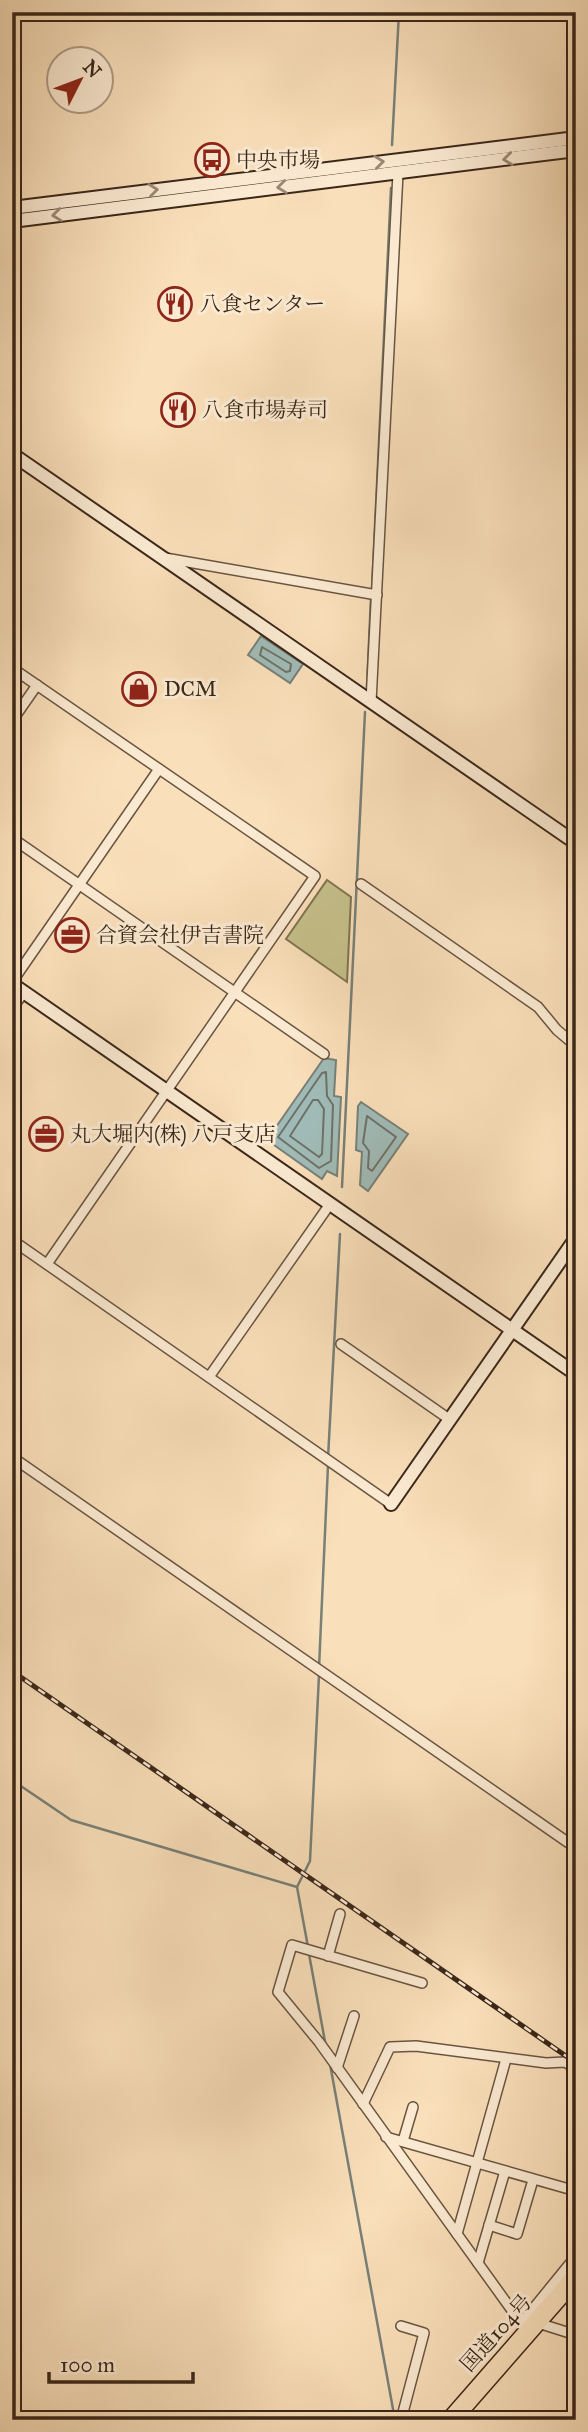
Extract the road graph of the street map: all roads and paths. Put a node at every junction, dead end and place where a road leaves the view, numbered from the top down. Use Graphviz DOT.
graph roads {
  1 [pos="576,138"];
  2 [pos="576,150"];
  3 [pos="398,173"];
  4 [pos="12,208"];
  5 [pos="12,221"];
  6 [pos="12,454"];
  7 [pos="163,558"];
  8 [pos="377,595"];
  9 [pos="12,667"];
  10 [pos="37,685"];
  11 [pos="371,702"];
  12 [pos="12,721"];
  13 [pos="159,769"];
  14 [pos="12,838"];
  15 [pos="576,843"];
  16 [pos="361,884"];
  17 [pos="80,885"];
  18 [pos="12,983"];
  19 [pos="24,992"];
  20 [pos="236,992"];
  21 [pos="12,1009"];
  22 [pos="576,1046"];
  23 [pos="324,1054"];
  24 [pos="167,1091"];
  25 [pos="330,1204"];
  26 [pos="576,1238"];
  27 [pos="12,1240"];
  28 [pos="47,1264"];
  29 [pos="512,1330"];
  30 [pos="341,1344"];
  31 [pos="576,1374"];
  32 [pos="209,1377"];
  33 [pos="449,1419"];
  34 [pos="12,1457"];
  35 [pos="391,1504"];
  36 [pos="576,1848"];
  37 [pos="340,1914"];
  38 [pos="328,1955"];
  39 [pos="422,1983"];
  40 [pos="354,2015"];
  41 [pos="506,2059"];
  42 [pos="337,2068"];
  43 [pos="576,2069"];
  44 [pos="363,2104"];
  45 [pos="413,2107"];
  46 [pos="386,2137"];
  47 [pos="402,2141"];
  48 [pos="479,2163"];
  49 [pos="505,2171"];
  50 [pos="533,2180"];
  51 [pos="576,2192"];
  52 [pos="489,2225"];
  53 [pos="457,2234"];
  54 [pos="576,2256"];
  55 [pos="478,2263"];
  56 [pos="576,2277"];
  57 [pos="530,2321"];
  58 [pos="401,2326"];
  59 [pos="576,2335"];
  60 [pos="401,2420"];
  61 [pos="450,2420"];
  4 -- 1 [label="street, one-way"];
  2 -- 3 [label="street, one-way"];
  3 -- 5 [label="street, one-way"];
  3 -- 8 [label="street"];
  6 -- 7 [label="street"];
  7 -- 8 [label="street"];
  7 -- 11 [label="street"];
  8 -- 11 [label="street"];
  9 -- 10 [label="street"];
  10 -- 12 [label="street"];
  10 -- 13 [label="street"];
  11 -- 15 [label="street"];
  13 -- 17 [label="street"];
  13 -- 20 [label="street"];
  14 -- 17 [label="street"];
  16 -- 22 [label="street"];
  17 -- 18 [label="street"];
  17 -- 20 [label="street"];
  18 -- 19 [label="street"];
  19 -- 21 [label="street"];
  19 -- 24 [label="street"];
  20 -- 23 [label="street"];
  20 -- 24 [label="street"];
  24 -- 25 [label="street"];
  24 -- 28 [label="street"];
  25 -- 29 [label="street"];
  25 -- 32 [label="street"];
  26 -- 29 [label="street"];
  27 -- 28 [label="street"];
  28 -- 32 [label="street"];
  29 -- 31 [label="street"];
  29 -- 33 [label="street"];
  30 -- 33 [label="street"];
  32 -- 35 [label="street"];
  33 -- 35 [label="street"];
  34 -- 36 [label="street"];
  37 -- 38 [label="street"];
  38 -- 39 [label="street"];
  38 -- 42 [label="street"];
  40 -- 42 [label="street"];
  41 -- 43 [label="street"];
  41 -- 44 [label="street"];
  41 -- 48 [label="street"];
  42 -- 44 [label="street"];
  44 -- 46 [label="street"];
  45 -- 47 [label="street"];
  46 -- 47 [label="street"];
  46 -- 53 [label="street"];
  47 -- 48 [label="street"];
  48 -- 49 [label="street"];
  48 -- 53 [label="street"];
  49 -- 50 [label="street"];
  49 -- 52 [label="street"];
  50 -- 51 [label="street"];
  50 -- 52 [label="street"];
  52 -- 55 [label="street"];
  53 -- 55 [label="street"];
  54 -- 57 [label="street"];
  55 -- 57 [label="street"];
  56 -- 57 [label="highway, 国道104号"];
  57 -- 59 [label="street"];
  57 -- 61 [label="highway, 国道104号"];
  58 -- 60 [label="street"];
}
